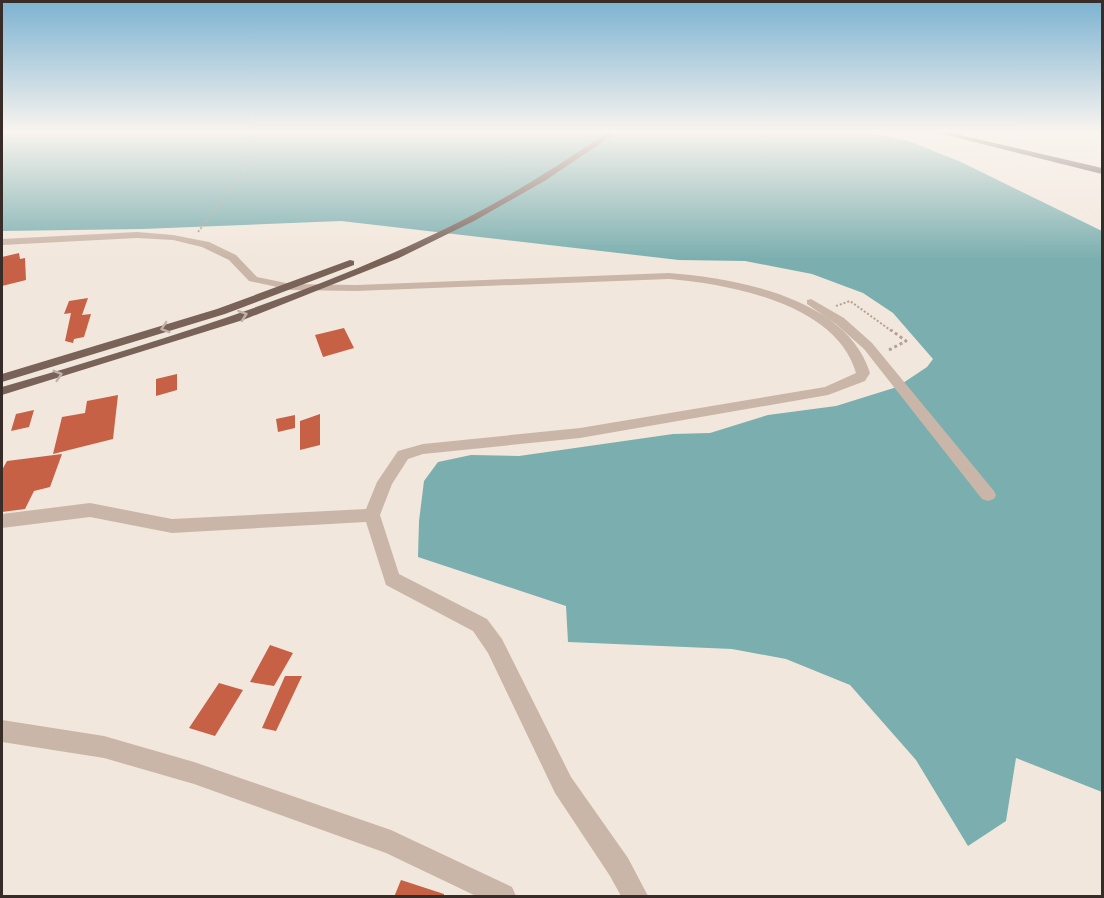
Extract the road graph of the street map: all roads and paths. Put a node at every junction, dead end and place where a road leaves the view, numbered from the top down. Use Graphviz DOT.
graph roads {
  1 [pos="241,175"];
  2 [pos="537,175"];
  3 [pos="551,175"];
  4 [pos="190,240"];
  5 [pos="2,242"];
  6 [pos="291,287"];
  7 [pos="320,288"];
  8 [pos="817,306"];
  9 [pos="876,357"];
  10 [pos="863,373"];
  11 [pos="892,377"];
  12 [pos="2,378"];
  13 [pos="2,391"];
  14 [pos="988,495"];
  15 [pos="372,515"];
  16 [pos="2,521"];
  17 [pos="2,731"];
  18 [pos="503,897"];
  19 [pos="635,897"];
  1 -- 4 [label="path"];
  2 -- 6 [label="main road"];
  3 -- 7 [label="main road"];
  4 -- 5 [label="street"];
  4 -- 6 [label="street"];
  6 -- 7 [label="street"];
  6 -- 12 [label="main road, one-way"];
  7 -- 10 [label="street"];
  13 -- 7 [label="main road, one-way"];
  8 -- 9 [label="street"];
  8 -- 9 [label="path"];
  9 -- 11 [label="street"];
  10 -- 11 [label="street"];
  10 -- 15 [label="street"];
  11 -- 14 [label="street"];
  15 -- 16 [label="street"];
  15 -- 19 [label="street"];
  17 -- 18 [label="street"];
}
